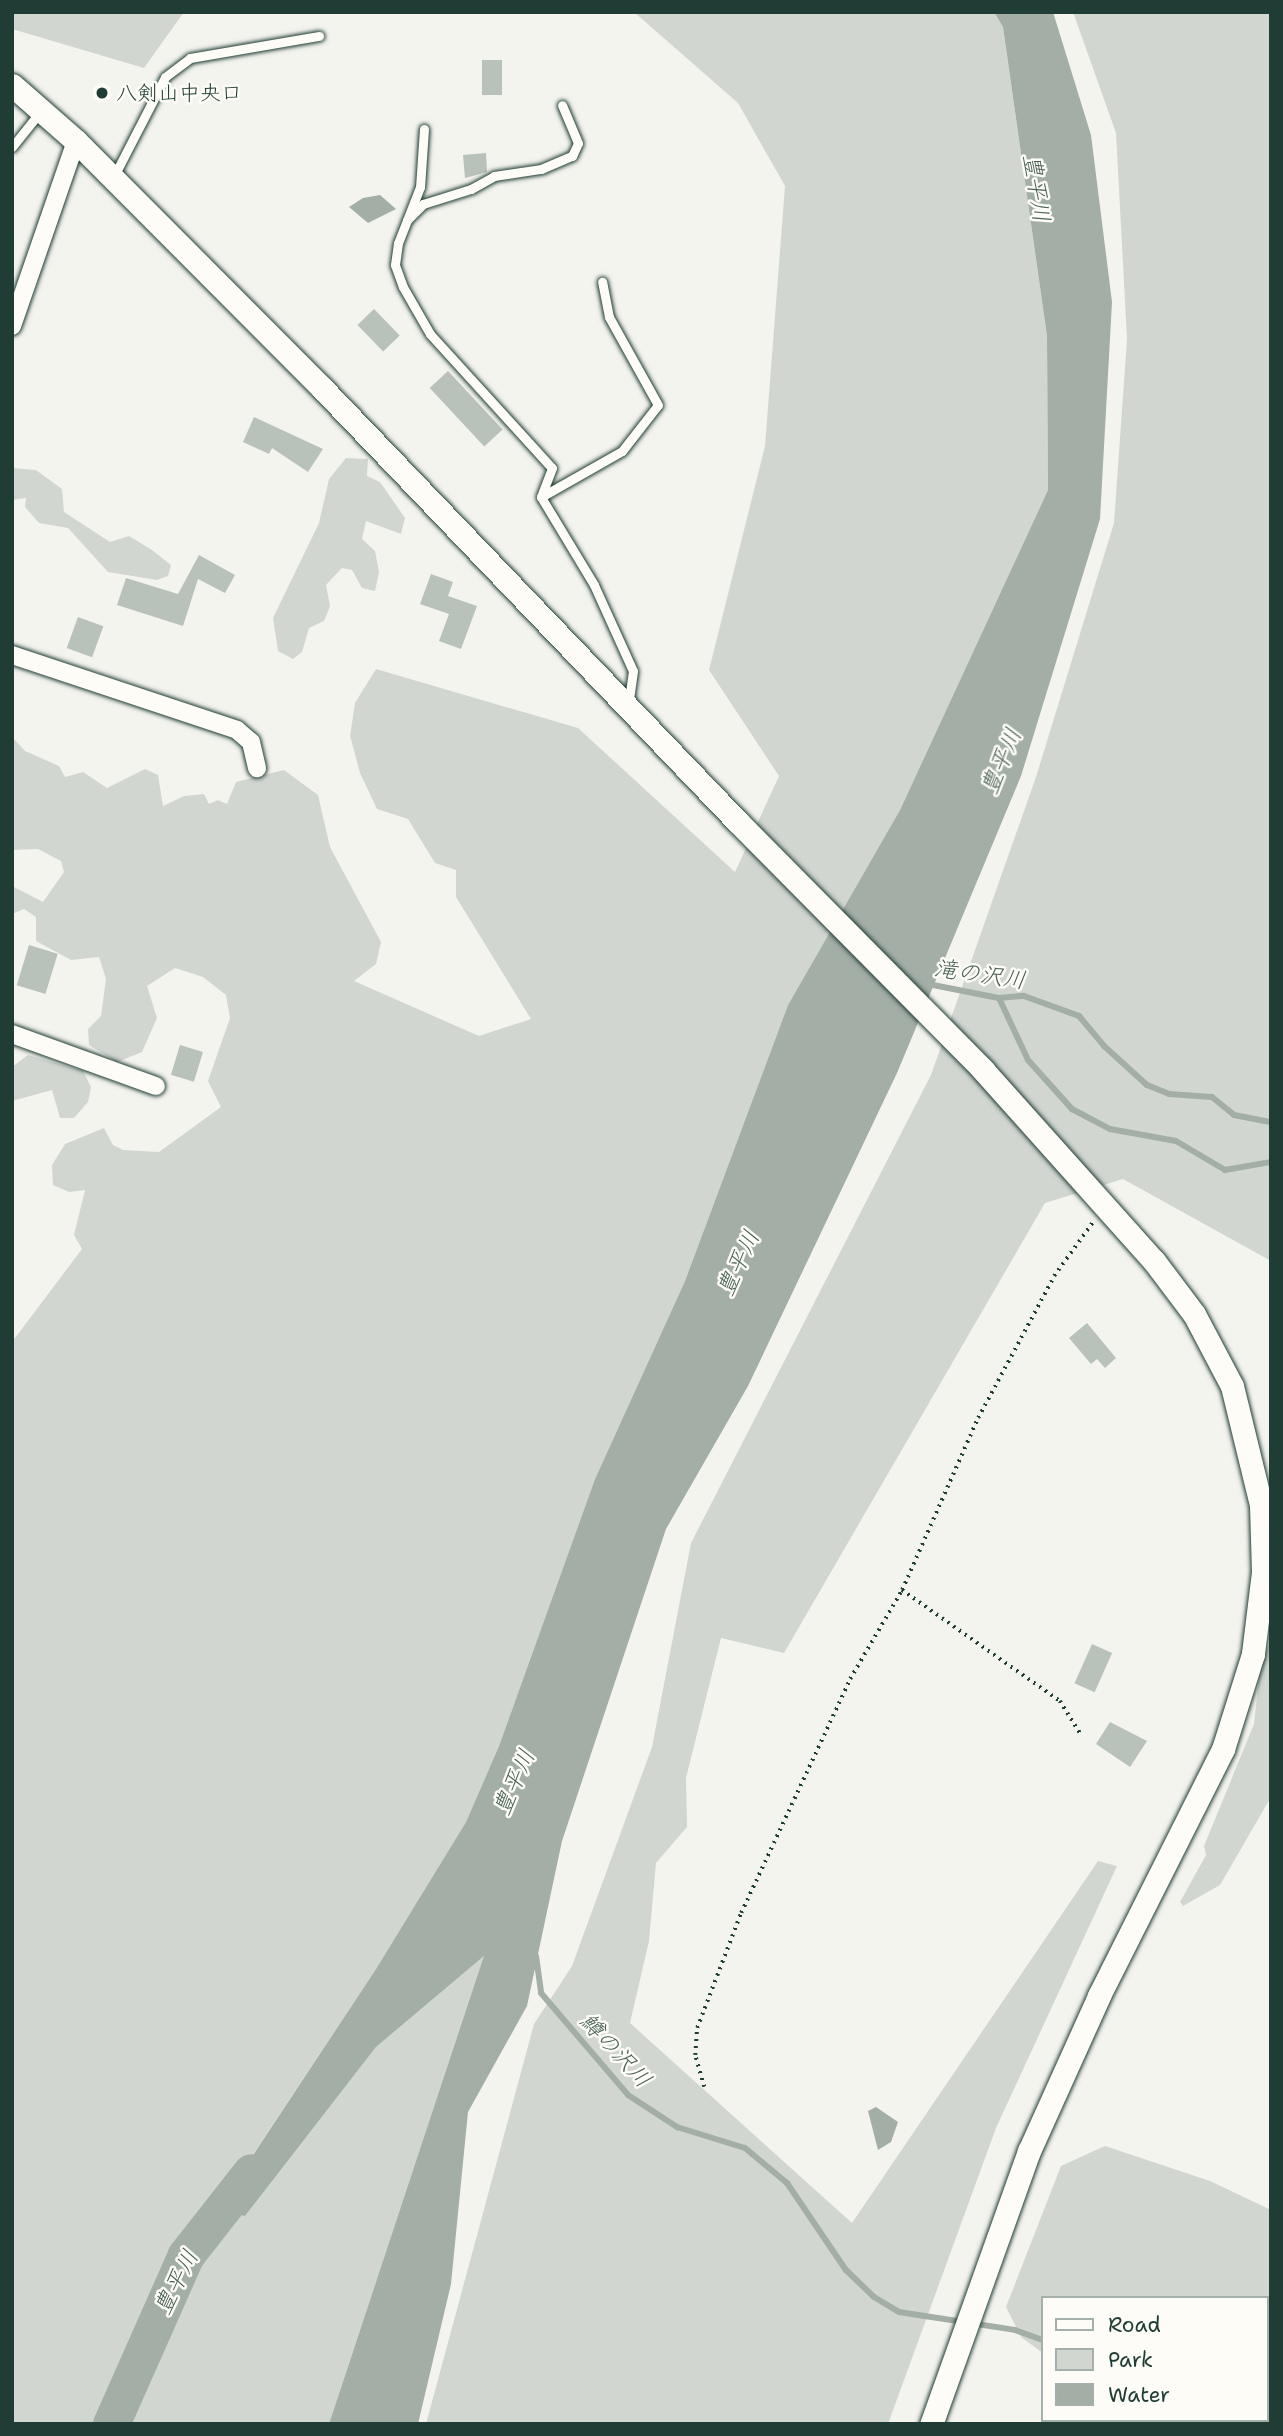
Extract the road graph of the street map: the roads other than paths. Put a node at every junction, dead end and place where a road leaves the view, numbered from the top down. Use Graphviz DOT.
graph roads {
  1 [pos="319,36"];
  2 [pos="12,85"];
  3 [pos="562,105"];
  4 [pos="41,110"];
  5 [pos="424,129"];
  6 [pos="76,141"];
  7 [pos="12,147"];
  8 [pos="113,177"];
  9 [pos="403,223"];
  10 [pos="602,282"];
  11 [pos="12,326"];
  12 [pos="541,497"];
  13 [pos="12,655"];
  14 [pos="628,706"];
  15 [pos="257,768"];
  16 [pos="12,1034"];
  17 [pos="156,1086"];
  18 [pos="1267,1571"];
  19 [pos="931,2424"];
  1 -- 8 [label="lane"];
  2 -- 4 [label="street"];
  3 -- 9 [label="lane"];
  4 -- 6 [label="street"];
  4 -- 7 [label="lane"];
  5 -- 9 [label="lane"];
  6 -- 8 [label="street"];
  6 -- 11 [label="street"];
  8 -- 14 [label="street"];
  9 -- 12 [label="lane"];
  10 -- 12 [label="lane"];
  12 -- 14 [label="lane"];
  13 -- 15 [label="street"];
  14 -- 18 [label="street"];
  16 -- 17 [label="street"];
  18 -- 19 [label="street"];
}
